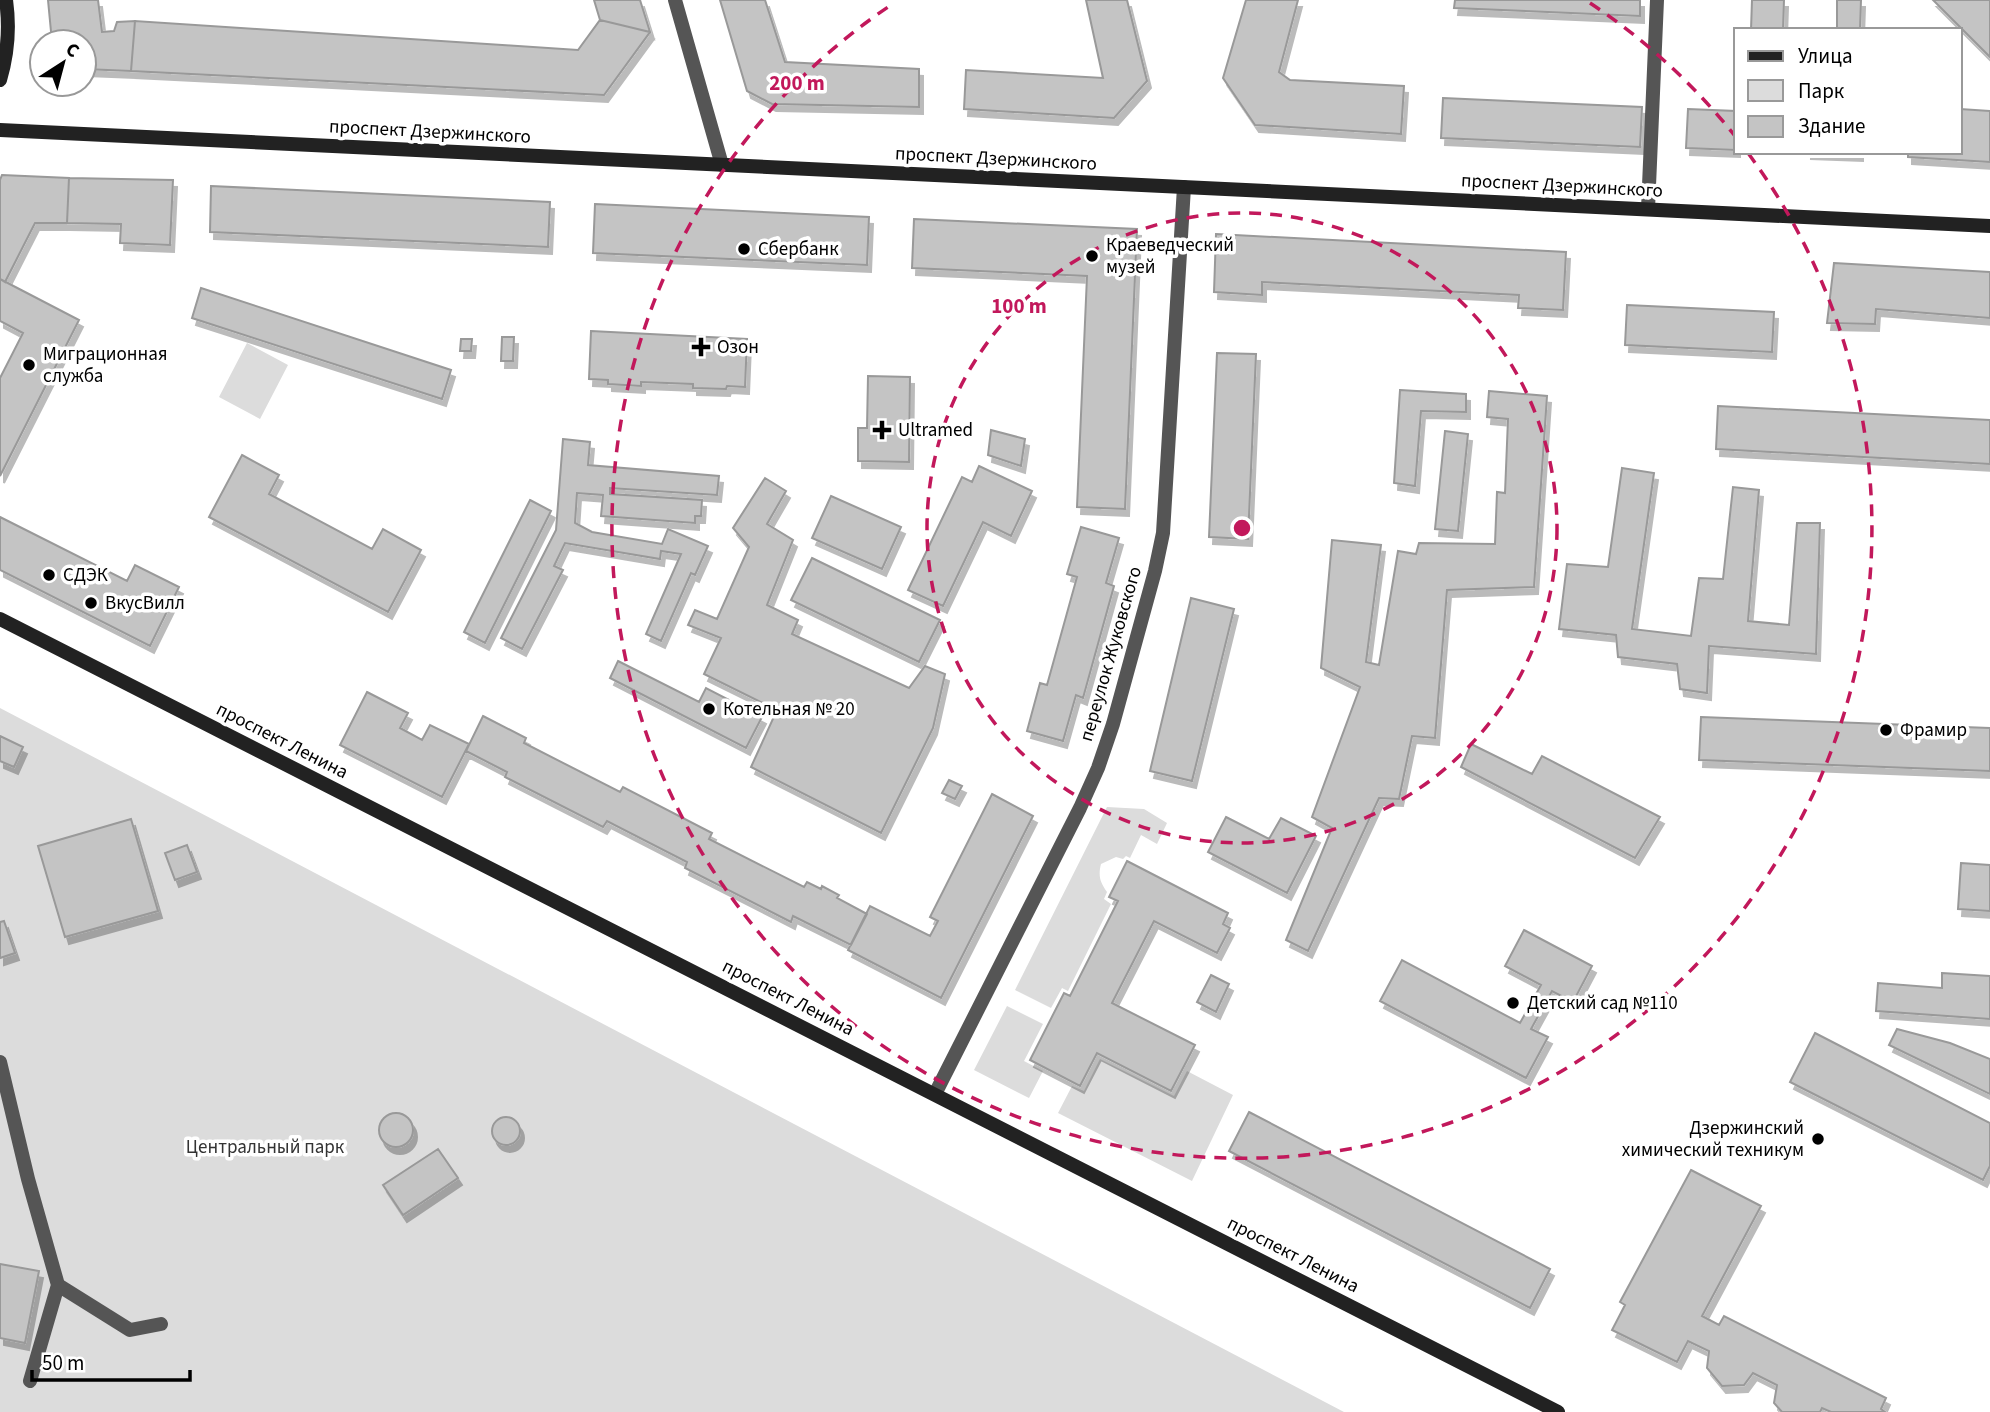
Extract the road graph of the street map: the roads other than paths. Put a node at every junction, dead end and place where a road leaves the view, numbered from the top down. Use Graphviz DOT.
graph roads {
  1 [pos="6,0"];
  2 [pos="675,0"];
  3 [pos="1657,0"];
  4 [pos="0,80"];
  5 [pos="0,130"];
  6 [pos="722,165"];
  7 [pos="1184,187"];
  8 [pos="1648,209"];
  9 [pos="1990,226"];
  10 [pos="0,619"];
  11 [pos="0,1062"];
  12 [pos="935,1094"];
  13 [pos="58,1285"];
  14 [pos="161,1324"];
  15 [pos="30,1381"];
  16 [pos="1558,1412"];
  1 -- 4 [label="main road"];
  2 -- 6 [label="street"];
  3 -- 8 [label="street"];
  5 -- 6 [label="main road, проспект Дзержинского"];
  6 -- 7 [label="main road, проспект Дзержинского"];
  7 -- 8 [label="main road, проспект Дзержинского"];
  7 -- 12 [label="street, переулок Жуковского"];
  8 -- 9 [label="main road, проспект Дзержинского"];
  10 -- 12 [label="main road, проспект Ленина"];
  11 -- 13 [label="street"];
  12 -- 16 [label="main road, проспект Ленина"];
  13 -- 14 [label="street"];
  13 -- 15 [label="street"];
}
